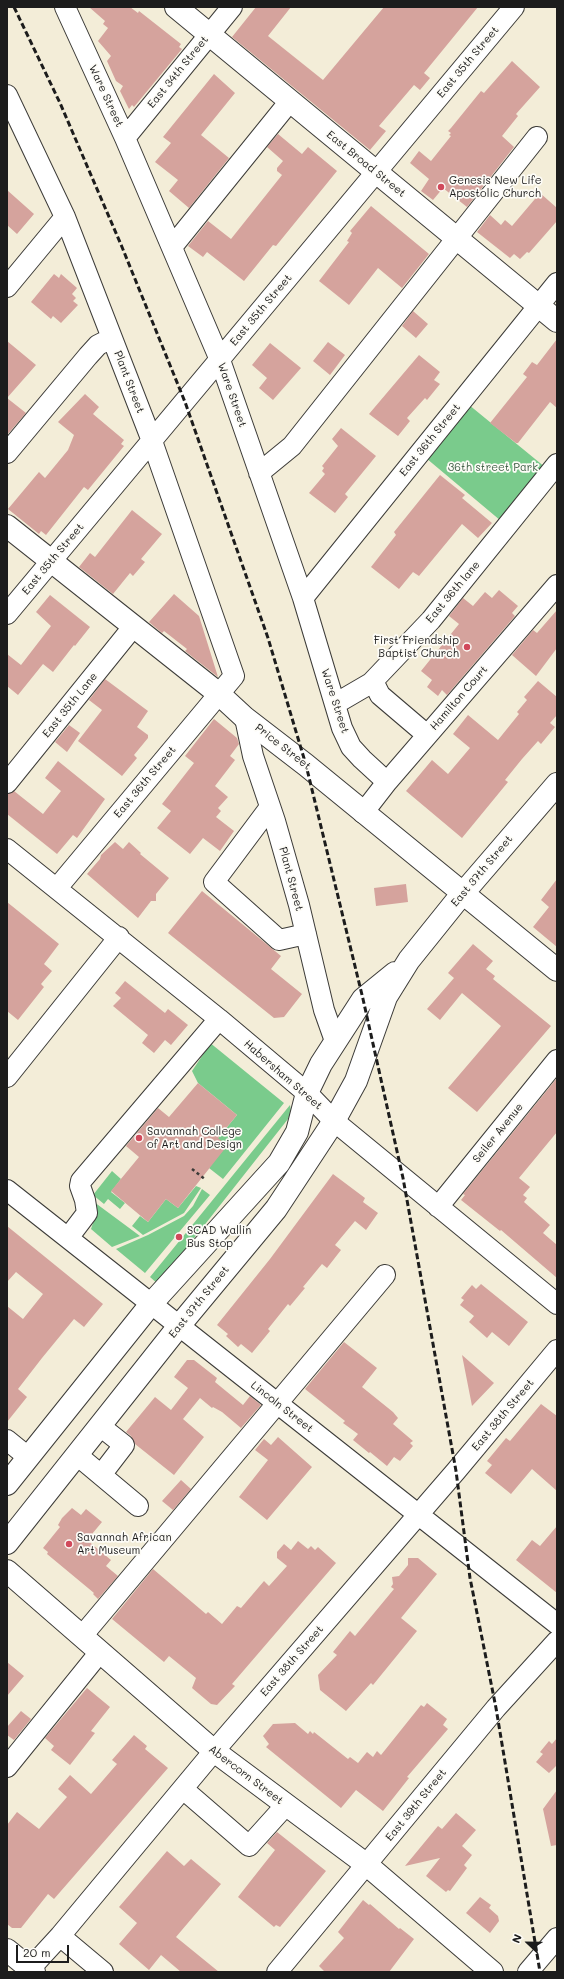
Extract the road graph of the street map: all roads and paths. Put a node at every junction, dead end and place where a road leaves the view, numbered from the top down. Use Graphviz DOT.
graph roads {
  1 [pos="65,7"];
  2 [pos="176,7"];
  3 [pos="232,7"];
  4 [pos="514,7"];
  5 [pos="209,34"];
  6 [pos="7,94"];
  7 [pos="290,101"];
  8 [pos="13,123"];
  9 [pos="125,138"];
  10 [pos="537,138"];
  11 [pos="376,172"];
  12 [pos="65,217"];
  13 [pos="457,238"];
  14 [pos="172,247"];
  15 [pos="557,282"];
  16 [pos="7,287"];
  17 [pos="538,305"];
  18 [pos="557,321"];
  19 [pos="112,338"];
  20 [pos="220,360"];
  21 [pos="152,441"];
  22 [pos="7,453"];
  23 [pos="557,464"];
  24 [pos="259,473"];
  25 [pos="7,526"];
  26 [pos="51,561"];
  27 [pos="557,585"];
  28 [pos="303,598"];
  29 [pos="7,614"];
  30 [pos="133,627"];
  31 [pos="234,676"];
  32 [pos="373,680"];
  33 [pos="218,694"];
  34 [pos="335,704"];
  35 [pos="245,718"];
  36 [pos="427,735"];
  37 [pos="387,782"];
  38 [pos="7,783"];
  39 [pos="557,784"];
  40 [pos="270,807"];
  41 [pos="363,813"];
  42 [pos="7,849"];
  43 [pos="57,888"];
  44 [pos="463,893"];
  45 [pos="306,934"];
  46 [pos="119,937"];
  47 [pos="409,960"];
  48 [pos="557,970"];
  49 [pos="219,1019"];
  50 [pos="334,1042"];
  51 [pos="557,1060"];
  52 [pos="7,1077"];
  53 [pos="307,1093"];
  54 [pos="334,1121"];
  55 [pos="192,1169"];
  56 [pos="206,1180"];
  57 [pos="7,1190"];
  58 [pos="438,1207"];
  59 [pos="68,1238"];
  60 [pos="385,1275"];
  61 [pos="151,1304"];
  62 [pos="557,1304"];
  63 [pos="179,1326"];
  64 [pos="557,1350"];
  65 [pos="276,1403"];
  66 [pos="100,1426"];
  67 [pos="7,1440"];
  68 [pos="77,1455"];
  69 [pos="28,1458"];
  70 [pos="101,1475"];
  71 [pos="7,1484"];
  72 [pos="138,1506"];
  73 [pos="418,1515"];
  74 [pos="7,1543"];
  75 [pos="7,1571"];
  76 [pos="557,1624"];
  77 [pos="82,1636"];
  78 [pos="557,1641"];
  79 [pos="100,1652"];
  80 [pos="214,1751"];
  81 [pos="7,1767"];
  82 [pos="183,1788"];
  83 [pos="286,1805"];
  84 [pos="367,1865"];
  85 [pos="60,1936"];
  86 [pos="557,1938"];
  87 [pos="7,1950"];
  88 [pos="30,1971"];
  89 [pos="102,1972"];
  90 [pos="277,1972"];
  91 [pos="492,1972"];
  92 [pos="528,1972"];
  1 -- 9 [label="street, Ware Street"];
  2 -- 5 [label="main road, East Broad Street"];
  3 -- 5 [label="street, East 34th Street"];
  4 -- 11 [label="street, East 35th Street"];
  5 -- 7 [label="main road, East Broad Street"];
  5 -- 9 [label="street, East 34th Street"];
  6 -- 8 [label="street, Plant Street"];
  7 -- 11 [label="main road, East Broad Street"];
  7 -- 14 [label="street"];
  8 -- 12 [label="street, Plant Street"];
  9 -- 14 [label="street, Ware Street"];
  10 -- 13 [label="street"];
  11 -- 13 [label="main road, East Broad Street"];
  11 -- 20 [label="street, East 35th Street"];
  12 -- 16 [label="street"];
  12 -- 19 [label="street, Plant Street"];
  13 -- 17 [label="main road, East Broad Street"];
  13 -- 24 [label="street"];
  14 -- 20 [label="street, Ware Street"];
  15 -- 17 [label="street, East 36th Street"];
  17 -- 18 [label="main road, East Broad Street"];
  17 -- 28 [label="street, East 36th Street"];
  19 -- 21 [label="street, Plant Street"];
  19 -- 22 [label="street"];
  20 -- 21 [label="street, East 35th Street"];
  20 -- 24 [label="street, Ware Street"];
  21 -- 26 [label="street, East 35th Street"];
  21 -- 31 [label="street, Plant Street"];
  23 -- 32 [label="street, East 36th lane"];
  24 -- 28 [label="street, Ware Street"];
  25 -- 26 [label="main road, Price Street"];
  26 -- 29 [label="street, East 35th Street"];
  26 -- 30 [label="main road, Price Street"];
  27 -- 36 [label="street, Hamilton Court"];
  28 -- 34 [label="street, Ware Street"];
  30 -- 33 [label="main road, Price Street"];
  30 -- 38 [label="street, East 35th Lane"];
  31 -- 33 [label="street, East 36th Street"];
  32 -- 34 [label="street, East 36th lane"];
  32 -- 36 [label="street"];
  33 -- 35 [label="main road, Price Street"];
  33 -- 43 [label="street, East 36th Street"];
  34 -- 37 [label="street, Ware Street"];
  35 -- 40 [label="street, Plant Street"];
  35 -- 41 [label="main road, Price Street"];
  36 -- 37 [label="street, Hamilton Court"];
  37 -- 41 [label="street, Hamilton Court"];
  39 -- 44 [label="main road, East 37th Street"];
  40 -- 45 [label="street, Plant Street"];
  40 -- 45 [label="street"];
  41 -- 44 [label="main road, Price Street"];
  42 -- 43 [label="street, Habersham Street"];
  43 -- 46 [label="street, Habersham Street"];
  44 -- 47 [label="main road, East 37th Street"];
  44 -- 48 [label="main road, Price Street"];
  45 -- 50 [label="street, Plant Street"];
  46 -- 49 [label="street, Habersham Street"];
  46 -- 52 [label="street"];
  47 -- 50 [label="main road, East 37th Street"];
  47 -- 54 [label="main road, East 37th Street"];
  49 -- 53 [label="street, Habersham Street"];
  49 -- 59 [label="street"];
  50 -- 53 [label="main road, East 37th Street"];
  51 -- 58 [label="street, Seiler Avenue"];
  53 -- 54 [label="street, Habersham Street"];
  53 -- 61 [label="main road, East 37th Street"];
  54 -- 58 [label="street, Habersham Street"];
  54 -- 63 [label="main road, East 37th Street"];
  55 -- 56 [label="path"];
  57 -- 59 [label="street, Lincoln Street"];
  58 -- 62 [label="street, Habersham Street"];
  59 -- 61 [label="street, Lincoln Street"];
  60 -- 65 [label="street"];
  61 -- 63 [label="street, Lincoln Street"];
  61 -- 69 [label="main road, East 37th Street"];
  63 -- 65 [label="street, Lincoln Street"];
  63 -- 66 [label="main road, East 37th Street"];
  64 -- 73 [label="street, East 38th Street"];
  65 -- 73 [label="street, Lincoln Street"];
  65 -- 77 [label="street"];
  66 -- 68 [label="main road, East 37th Street"];
  66 -- 70 [label="street"];
  67 -- 69 [label="street"];
  68 -- 70 [label="street"];
  68 -- 74 [label="main road, East 37th Street"];
  69 -- 71 [label="main road, East 37th Street"];
  70 -- 72 [label="street"];
  73 -- 76 [label="street, Lincoln Street"];
  73 -- 80 [label="street, East 38th Street"];
  75 -- 77 [label="main road, Abercorn Street"];
  77 -- 79 [label="main road, Abercorn Street"];
  78 -- 84 [label="street, East 39th Street"];
  79 -- 80 [label="main road, Abercorn Street"];
  79 -- 81 [label="street"];
  80 -- 82 [label="street, East 38th Street"];
  80 -- 83 [label="main road, Abercorn Street"];
  82 -- 83 [label="street"];
  82 -- 85 [label="street, East 38th Street"];
  83 -- 84 [label="main road, Abercorn Street"];
  84 -- 90 [label="street, East 39th Street"];
  84 -- 91 [label="main road, Abercorn Street"];
  85 -- 88 [label="street, East 38th Street"];
  85 -- 89 [label="street"];
  86 -- 92 [label="street"];
  87 -- 88 [label="main road"];
}
